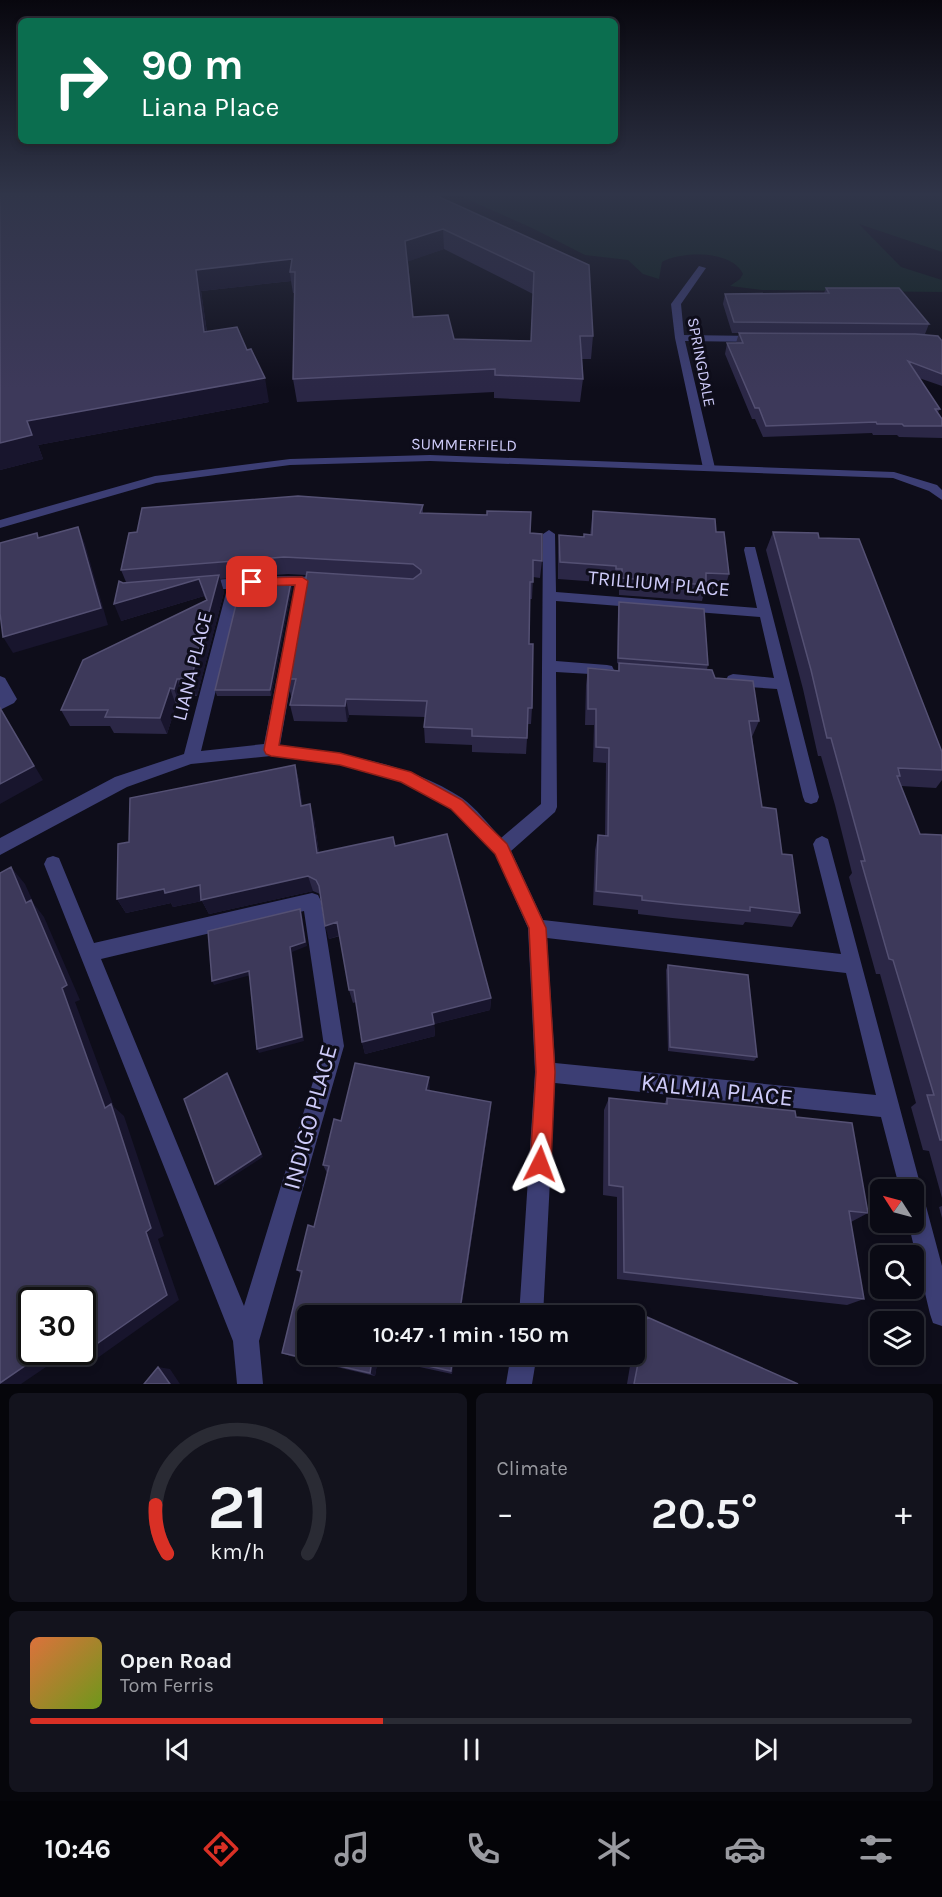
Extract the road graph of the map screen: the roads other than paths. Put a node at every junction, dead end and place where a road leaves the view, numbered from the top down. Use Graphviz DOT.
graph roads {
  1 [pos="702,268"];
  2 [pos="680,338"];
  3 [pos="767,339"];
  4 [pos="709,468"];
  5 [pos="938,492"];
  6 [pos="0,524"];
  7 [pos="549,534"];
  8 [pos="750,550"];
  9 [pos="302,581"];
  10 [pos="336,583"];
  11 [pos="234,584"];
  12 [pos="188,588"];
  13 [pos="550,596"];
  14 [pos="766,613"];
  15 [pos="550,666"];
  16 [pos="620,671"];
  17 [pos="713,679"];
  18 [pos="0,682"];
  19 [pos="783,684"];
  20 [pos="0,704"];
  21 [pos="271,750"];
  22 [pos="191,758"];
  23 [pos="811,797"];
  24 [pos="822,844"];
  25 [pos="0,847"];
  26 [pos="501,849"];
  27 [pos="53,864"];
  28 [pos="537,928"];
  29 [pos="89,953"];
  30 [pos="853,965"];
  31 [pos="545,1072"];
  32 [pos="890,1107"];
  33 [pos="908,1179"];
  34 [pos="922,1233"];
  35 [pos="532,1305"];
  36 [pos="942,1314"];
  37 [pos="246,1341"];
  38 [pos="522,1365"];
  39 [pos="250,1384"];
  40 [pos="519,1384"];
  1 -- 2 [label="street, SPRINGDALE"];
  2 -- 3 [label="street"];
  2 -- 4 [label="street, SPRINGDALE"];
  4 -- 5 [label="street, SUMMERFIELD"];
  4 -- 6 [label="street, SUMMERFIELD"];
  7 -- 13 [label="street"];
  8 -- 14 [label="street, TRILLIUM PLACE"];
  9 -- 10 [label="street, LIANA PLACE"];
  9 -- 11 [label="street, LIANA PLACE"];
  9 -- 21 [label="street"];
  11 -- 12 [label="street, LIANA PLACE"];
  11 -- 22 [label="street, LIANA PLACE"];
  13 -- 14 [label="street, TRILLIUM PLACE"];
  13 -- 15 [label="street"];
  14 -- 19 [label="street, TRILLIUM PLACE"];
  15 -- 16 [label="street"];
  15 -- 26 [label="street"];
  17 -- 19 [label="street"];
  18 -- 20 [label="street"];
  19 -- 23 [label="street, TRILLIUM PLACE"];
  21 -- 22 [label="street"];
  21 -- 26 [label="street"];
  22 -- 25 [label="street"];
  24 -- 30 [label="street"];
  26 -- 28 [label="street"];
  27 -- 29 [label="street, INDIGO PLACE"];
  28 -- 30 [label="street"];
  28 -- 31 [label="street"];
  29 -- 37 [label="street, INDIGO PLACE"];
  29 -- 37 [label="street, INDIGO PLACE"];
  30 -- 32 [label="street"];
  31 -- 32 [label="street, KALMIA PLACE"];
  31 -- 35 [label="street"];
  32 -- 33 [label="street"];
  34 -- 36 [label="street"];
  37 -- 39 [label="street, INDIGO PLACE"];
  38 -- 40 [label="street"];
}
